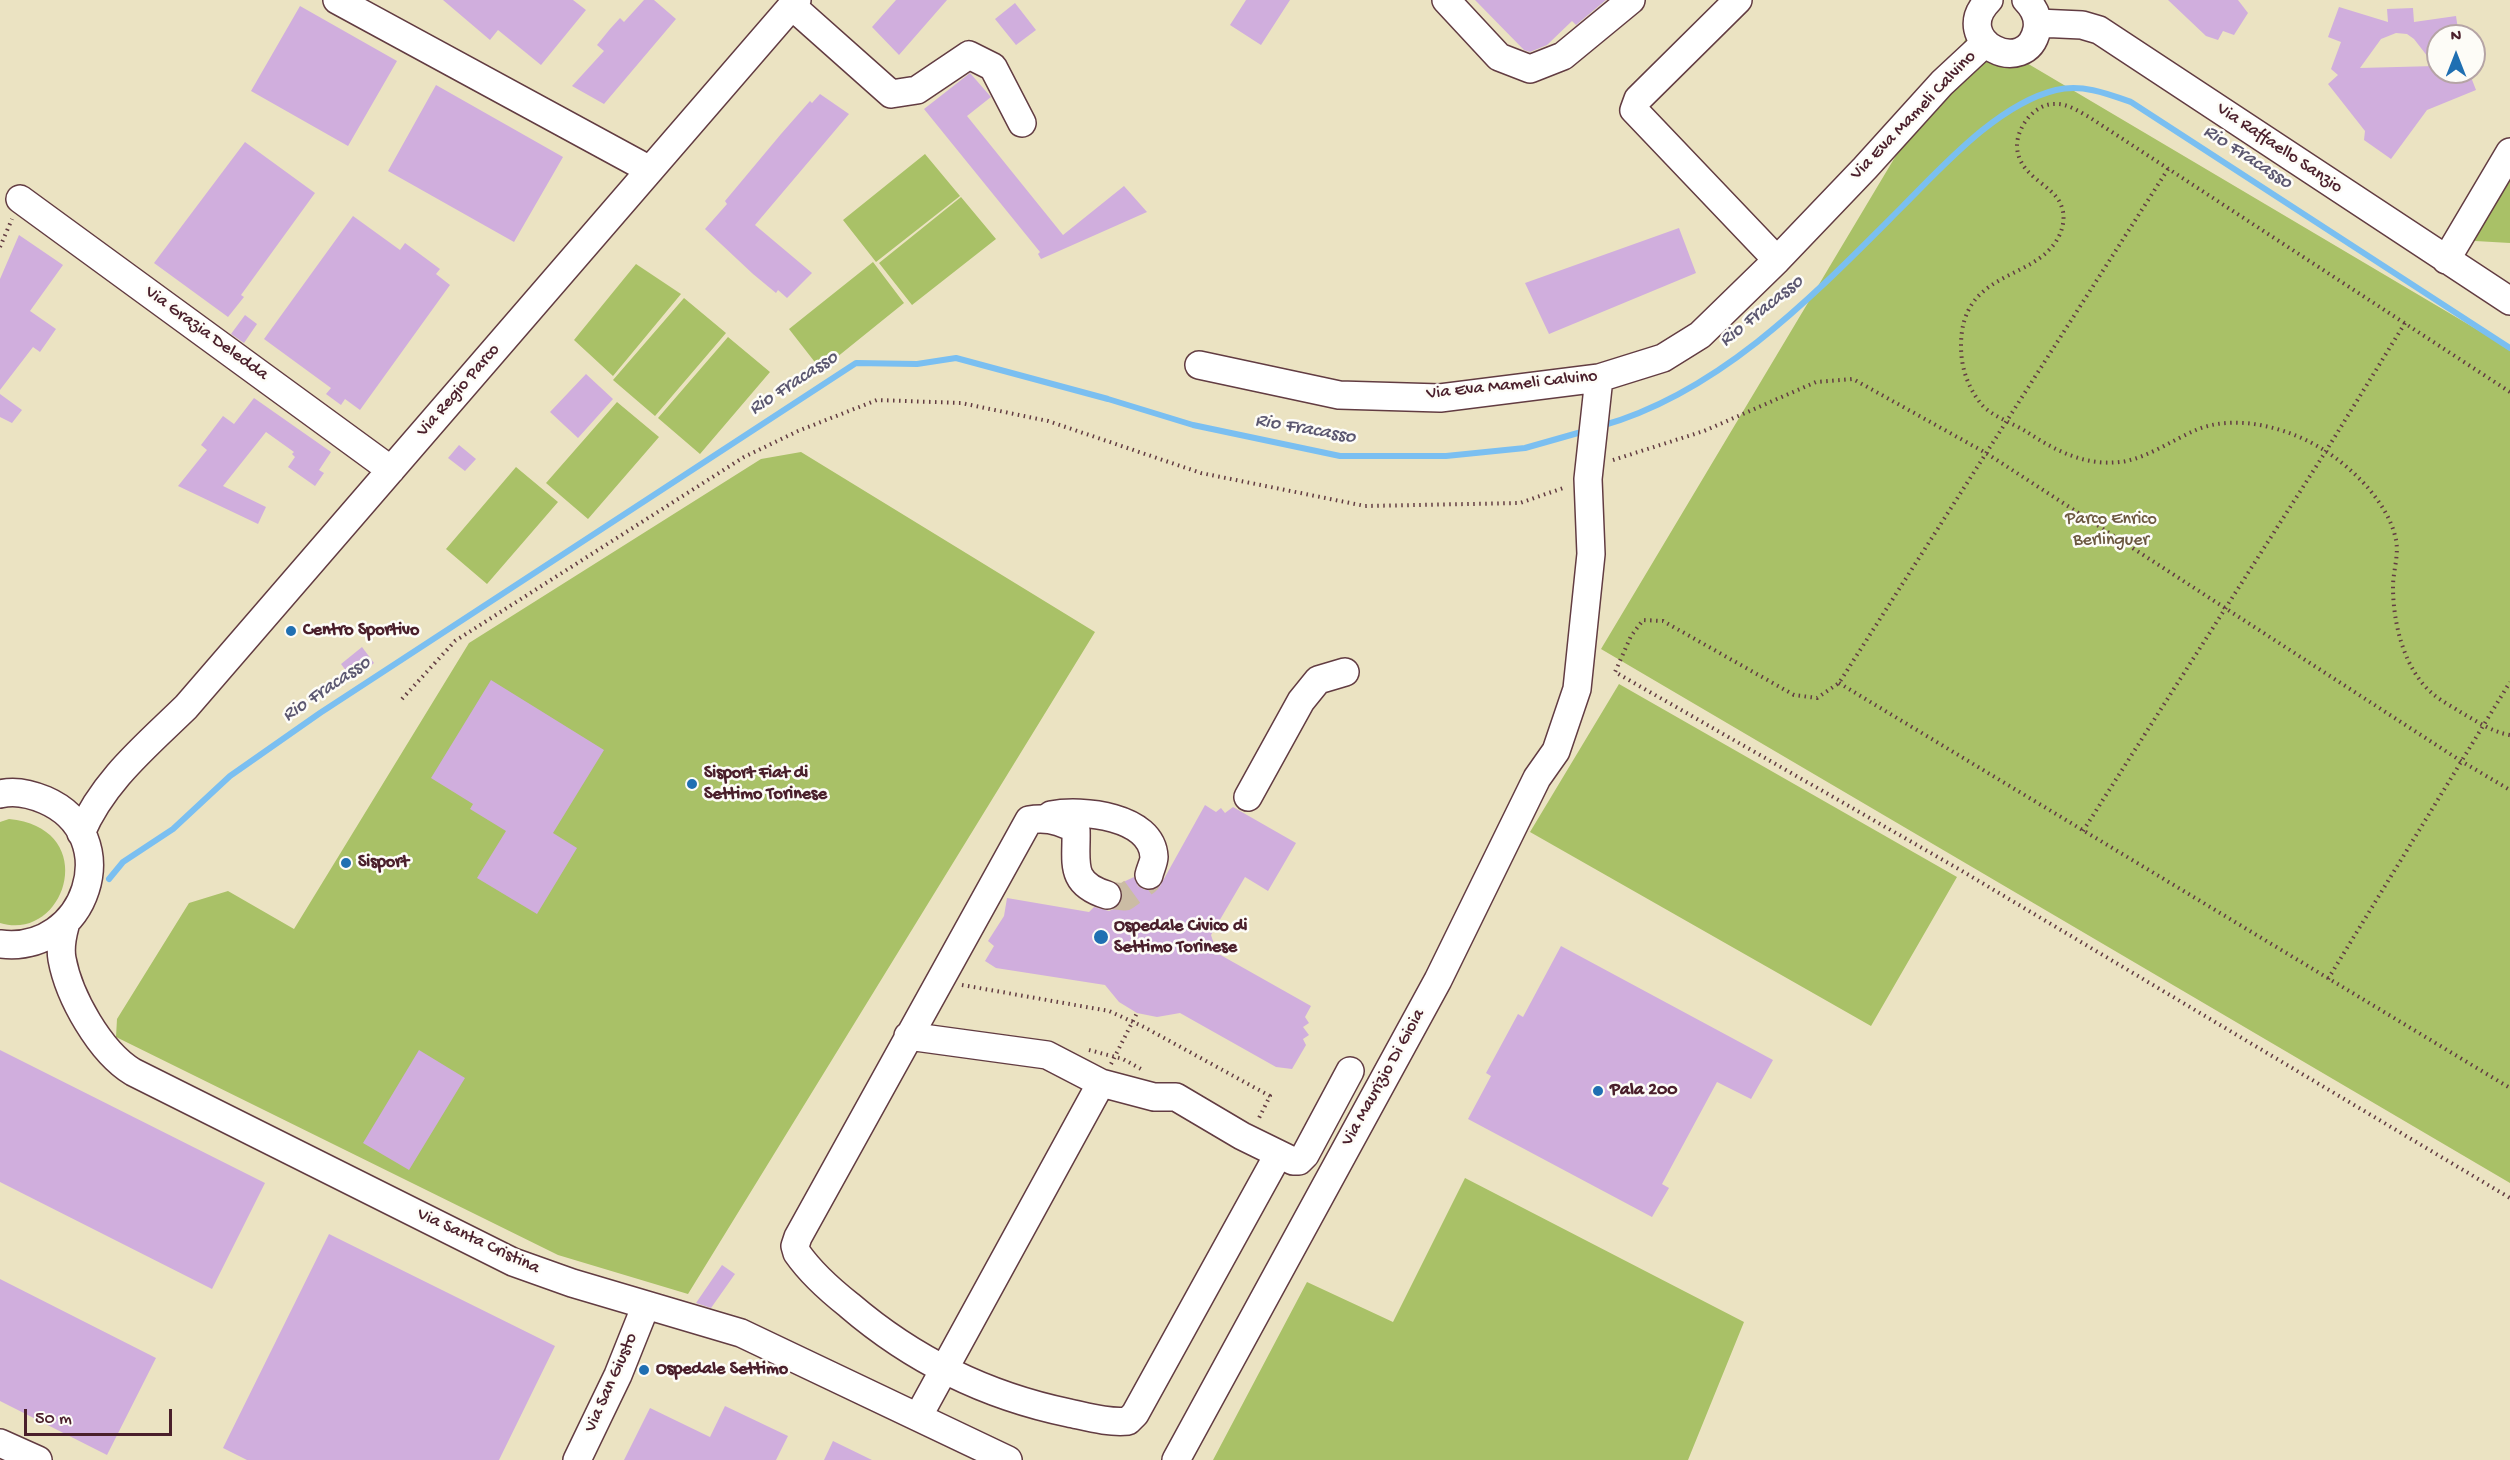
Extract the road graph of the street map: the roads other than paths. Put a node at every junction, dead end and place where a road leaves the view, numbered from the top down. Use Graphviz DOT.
graph roads {
  1 [pos="337,0"];
  2 [pos="1446,0"];
  3 [pos="1630,0"];
  4 [pos="1738,0"];
  5 [pos="1989,0"];
  6 [pos="795,3"];
  7 [pos="2032,12"];
  8 [pos="1985,43"];
  9 [pos="1022,123"];
  10 [pos="2510,152"];
  11 [pos="650,170"];
  12 [pos="20,199"];
  13 [pos="1777,260"];
  14 [pos="2446,260"];
  15 [pos="2510,301"];
  16 [pos="1199,364"];
  17 [pos="1599,378"];
  18 [pos="391,470"];
  19 [pos="1345,672"];
  20 [pos="115,776"];
  21 [pos="0,794"];
  22 [pos="1248,797"];
  23 [pos="54,804"];
  24 [pos="1041,818"];
  25 [pos="81,833"];
  26 [pos="1149,875"];
  27 [pos="1107,895"];
  28 [pos="65,926"];
  29 [pos="6,945"];
  30 [pos="66,978"];
  31 [pos="908,1036"];
  32 [pos="1350,1071"];
  33 [pos="1101,1083"];
  34 [pos="1278,1155"];
  35 [pos="646,1305"];
  36 [pos="943,1370"];
  37 [pos="918,1417"];
  38 [pos="0,1443"];
  39 [pos="38,1460"];
  40 [pos="577,1460"];
  41 [pos="1008,1460"];
  42 [pos="1176,1460"];
  1 -- 11 [label="street"];
  2 -- 3 [label="street"];
  4 -- 13 [label="street"];
  5 -- 8 [label="street"];
  6 -- 9 [label="street"];
  6 -- 11 [label="street, Via Regio Parco"];
  7 -- 8 [label="street"];
  7 -- 14 [label="street, Via Raffaello Sanzio"];
  8 -- 13 [label="street, Via Eva Mameli Calvino"];
  10 -- 14 [label="street"];
  11 -- 18 [label="street, Via Regio Parco"];
  12 -- 18 [label="street, Via Grazia Deledda"];
  13 -- 17 [label="street, Via Eva Mameli Calvino"];
  14 -- 15 [label="street, Via Raffaello Sanzio"];
  16 -- 17 [label="street, Via Eva Mameli Calvino"];
  17 -- 42 [label="street, Via Maurizio Di Gioia"];
  18 -- 20 [label="street, Via Regio Parco"];
  19 -- 22 [label="street"];
  20 -- 23 [label="street, Via Regio Parco"];
  20 -- 25 [label="street, Via Regio Parco"];
  21 -- 23 [label="street"];
  23 -- 25 [label="street"];
  24 -- 26 [label="street"];
  24 -- 27 [label="street"];
  24 -- 31 [label="street"];
  25 -- 28 [label="street"];
  28 -- 29 [label="street"];
  28 -- 30 [label="street, Via Santa Cristina"];
  29 -- 30 [label="street, Via Santa Cristina"];
  30 -- 35 [label="street, Via Santa Cristina"];
  31 -- 33 [label="street"];
  31 -- 36 [label="street"];
  32 -- 34 [label="street"];
  33 -- 34 [label="street"];
  33 -- 36 [label="street"];
  34 -- 36 [label="street"];
  35 -- 37 [label="street, Via Santa Cristina"];
  35 -- 40 [label="street, Via San Giusto"];
  36 -- 37 [label="street"];
  37 -- 41 [label="street, Via Santa Cristina"];
  38 -- 39 [label="street"];
}
